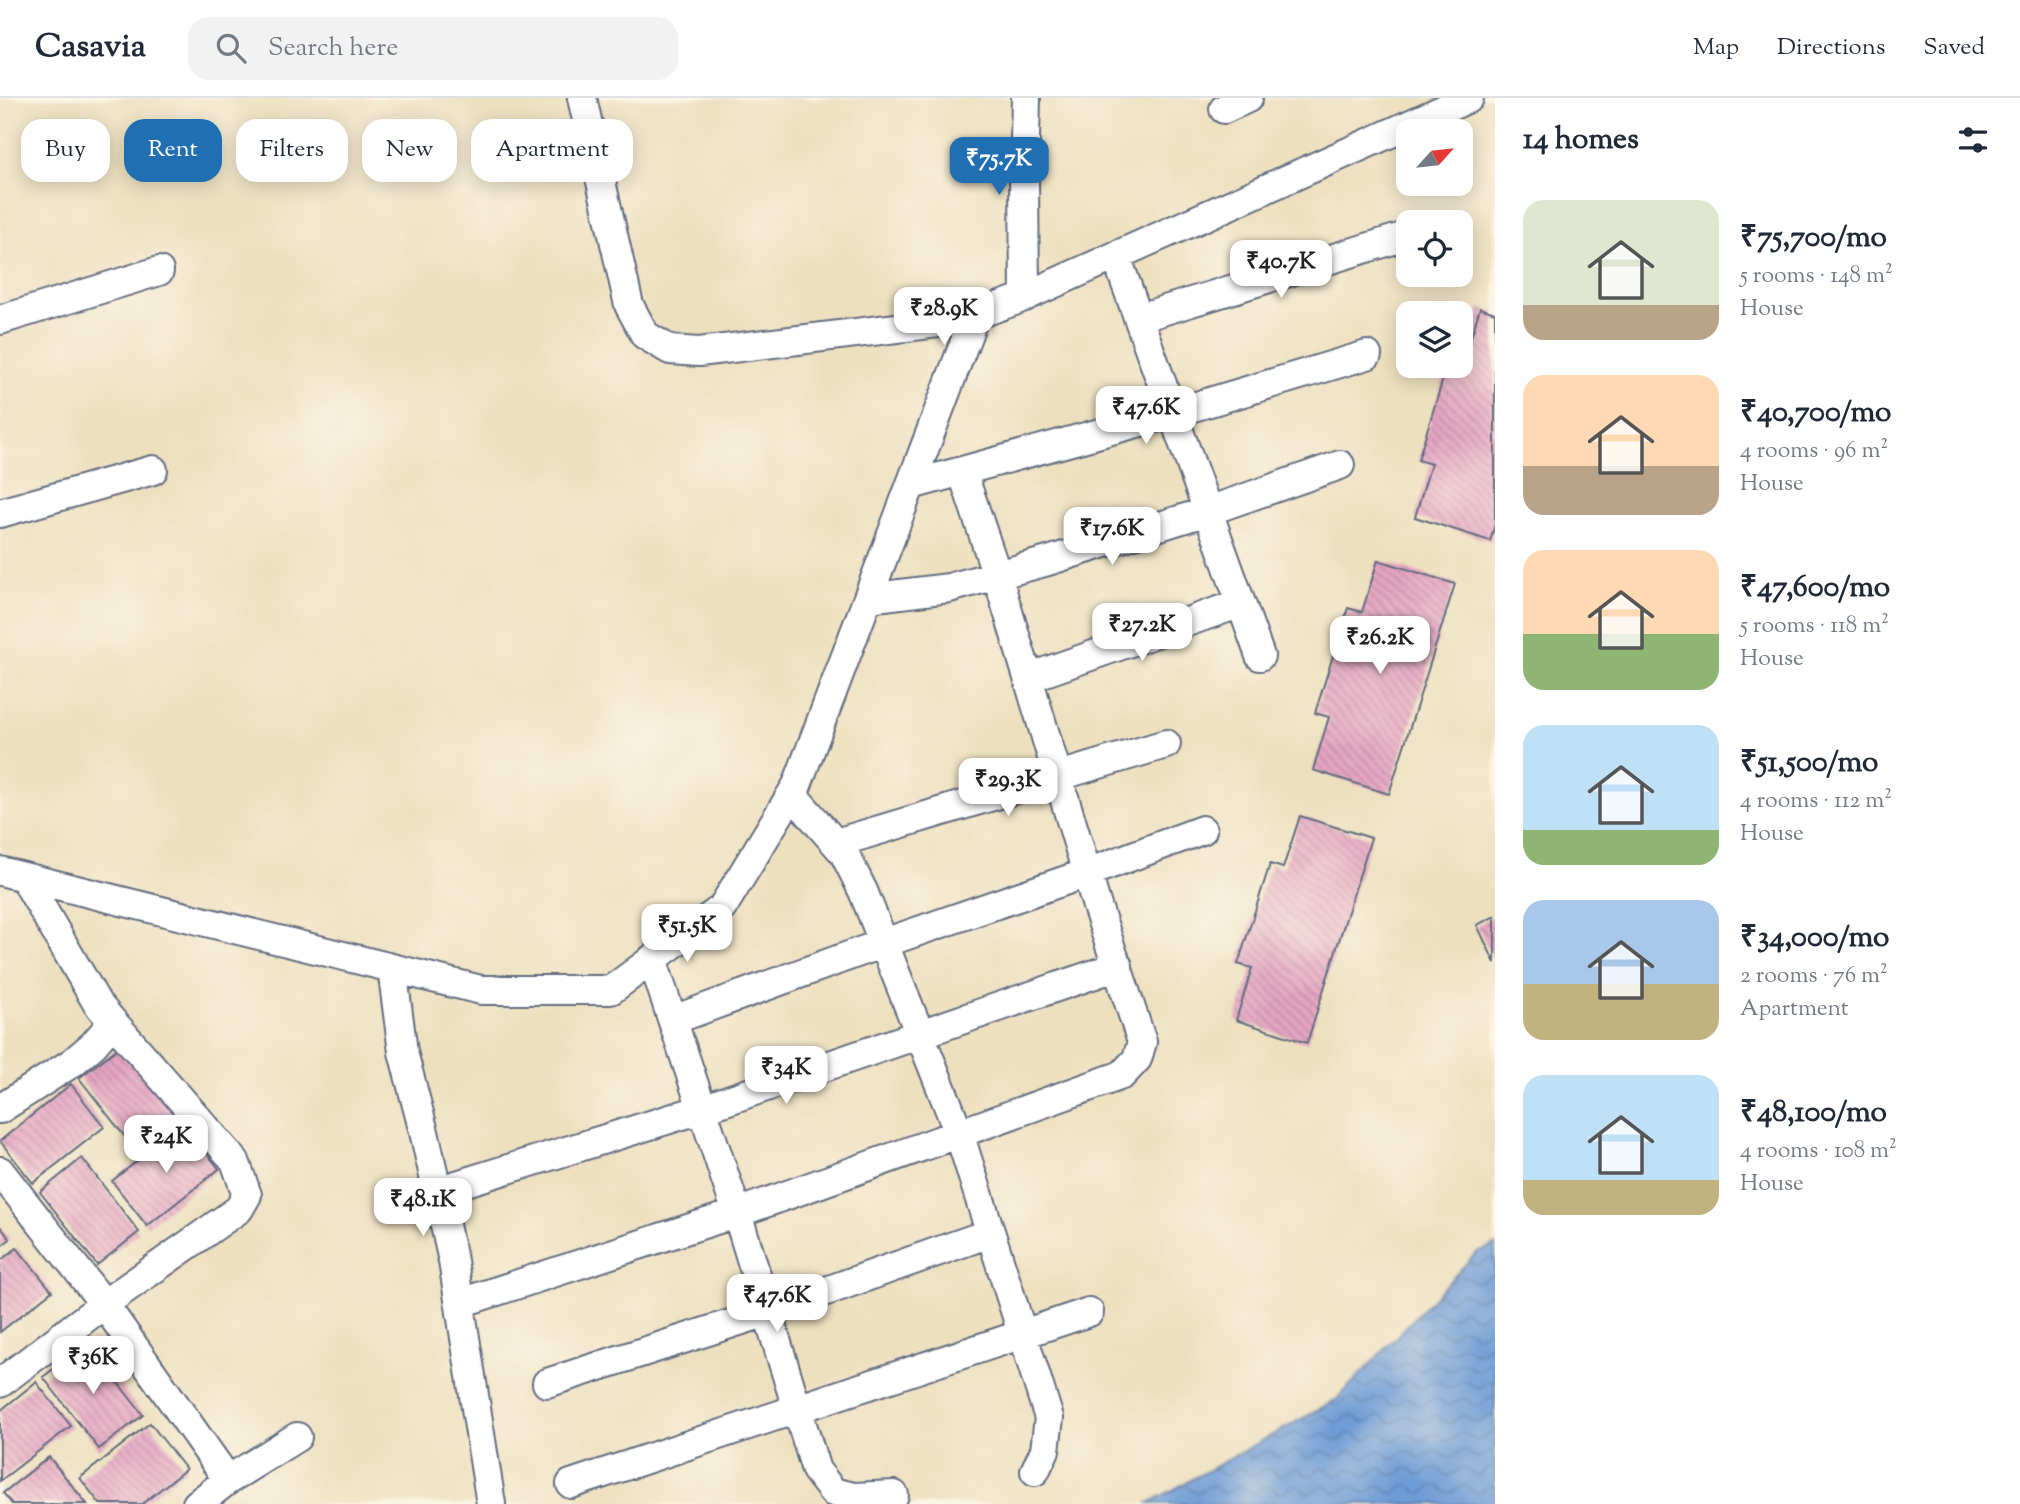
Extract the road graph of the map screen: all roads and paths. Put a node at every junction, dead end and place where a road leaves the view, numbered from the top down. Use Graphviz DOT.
graph roads {
  1 [pos="582,98"];
  2 [pos="1026,98"];
  3 [pos="1459,100"];
  4 [pos="1396,239"];
  5 [pos="1116,256"];
  6 [pos="159,271"];
  7 [pos="1025,297"];
  8 [pos="975,315"];
  9 [pos="1139,318"];
  10 [pos="0,320"];
  11 [pos="1367,355"];
  12 [pos="1173,413"];
  13 [pos="1340,466"];
  14 [pos="153,470"];
  15 [pos="962,471"];
  16 [pos="911,485"];
  17 [pos="1208,511"];
  18 [pos="0,513"];
  19 [pos="996,576"];
  20 [pos="868,598"];
  21 [pos="1241,603"];
  22 [pos="1260,656"];
  23 [pos="1027,678"];
  24 [pos="1166,744"];
  25 [pos="1058,777"];
  26 [pos="792,794"];
  27 [pos="1202,831"];
  28 [pos="836,843"];
  29 [pos="1087,873"];
  30 [pos="12,874"];
  31 [pos="884,943"];
  32 [pos="652,959"];
  33 [pos="1118,966"];
  34 [pos="393,968"];
  35 [pos="673,1020"];
  36 [pos="113,1022"];
  37 [pos="919,1034"];
  38 [pos="0,1109"];
  39 [pos="702,1109"];
  40 [pos="959,1133"];
  41 [pos="0,1171"];
  42 [pos="437,1191"];
  43 [pos="737,1213"];
  44 [pos="990,1233"];
  45 [pos="460,1303"];
  46 [pos="104,1304"];
  47 [pos="767,1311"];
  48 [pos="1089,1312"];
  49 [pos="1023,1333"];
  50 [pos="0,1383"];
  51 [pos="547,1383"];
  52 [pos="798,1410"];
  53 [pos="297,1437"];
  54 [pos="1035,1471"];
  55 [pos="228,1480"];
  56 [pos="571,1484"];
  57 [pos="894,1495"];
  58 [pos="197,1504"];
  59 [pos="491,1504"];
  1 -- 8 [label="street"];
  2 -- 7 [label="street"];
  3 -- 5 [label="street"];
  4 -- 9 [label="street"];
  5 -- 7 [label="street"];
  5 -- 9 [label="street"];
  6 -- 10 [label="street"];
  7 -- 8 [label="street"];
  8 -- 16 [label="street"];
  9 -- 12 [label="street"];
  11 -- 12 [label="street"];
  12 -- 15 [label="street"];
  12 -- 17 [label="street"];
  13 -- 17 [label="street"];
  14 -- 18 [label="street"];
  15 -- 16 [label="street"];
  15 -- 19 [label="street"];
  16 -- 20 [label="street"];
  17 -- 19 [label="street"];
  17 -- 21 [label="street"];
  19 -- 20 [label="street"];
  19 -- 23 [label="street"];
  20 -- 26 [label="street"];
  21 -- 22 [label="street"];
  21 -- 23 [label="street"];
  23 -- 25 [label="street"];
  24 -- 25 [label="street"];
  25 -- 28 [label="street"];
  25 -- 29 [label="street"];
  26 -- 28 [label="street"];
  26 -- 32 [label="street"];
  27 -- 29 [label="street"];
  28 -- 31 [label="street"];
  29 -- 31 [label="street"];
  29 -- 33 [label="street"];
  30 -- 34 [label="street"];
  30 -- 36 [label="street"];
  31 -- 35 [label="street"];
  31 -- 37 [label="street"];
  32 -- 34 [label="street"];
  32 -- 35 [label="street"];
  33 -- 37 [label="street"];
  33 -- 40 [label="street"];
  34 -- 42 [label="street"];
  35 -- 39 [label="street"];
  36 -- 38 [label="street"];
  36 -- 46 [label="street"];
  37 -- 39 [label="street"];
  37 -- 40 [label="street"];
  39 -- 42 [label="street"];
  39 -- 43 [label="street"];
  40 -- 43 [label="street"];
  40 -- 44 [label="street"];
  41 -- 46 [label="street"];
  42 -- 45 [label="street"];
  43 -- 45 [label="street"];
  43 -- 47 [label="street"];
  44 -- 47 [label="street"];
  44 -- 49 [label="street"];
  45 -- 59 [label="street"];
  46 -- 50 [label="street"];
  46 -- 55 [label="street"];
  47 -- 51 [label="street"];
  47 -- 52 [label="street"];
  48 -- 49 [label="street"];
  49 -- 52 [label="street"];
  49 -- 54 [label="street"];
  52 -- 56 [label="street"];
  52 -- 57 [label="street"];
  53 -- 55 [label="street"];
  55 -- 58 [label="street"];
}
